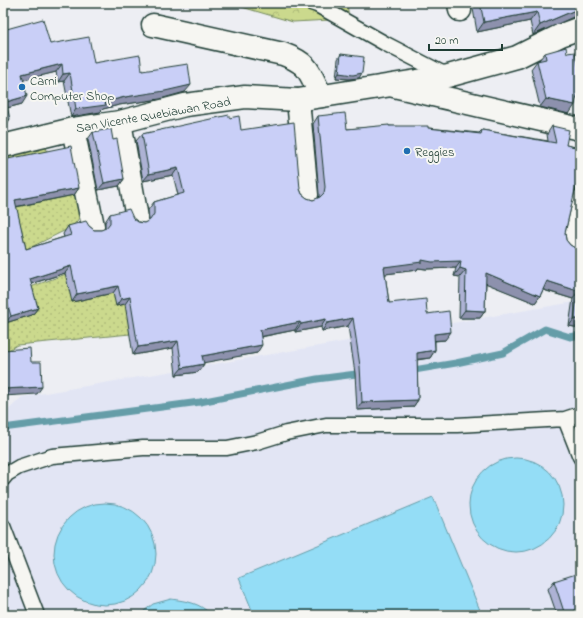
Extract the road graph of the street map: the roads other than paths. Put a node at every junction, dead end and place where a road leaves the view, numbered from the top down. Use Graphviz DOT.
graph roads {
  1 [pos="311,3"];
  2 [pos="153,25"];
  3 [pos="580,28"];
  4 [pos="448,76"];
  5 [pos="394,86"];
  6 [pos="321,96"];
  7 [pos="298,100"];
  8 [pos="120,122"];
  9 [pos="73,129"];
  10 [pos="580,129"];
  11 [pos="3,146"];
  12 [pos="307,195"];
  13 [pos="580,201"];
  14 [pos="137,218"];
  15 [pos="93,226"];
  16 [pos="572,243"];
  17 [pos="580,414"];
  18 [pos="565,419"];
  19 [pos="580,457"];
  20 [pos="3,479"];
  21 [pos="3,526"];
  22 [pos="5,542"];
  23 [pos="37,615"];
  1 -- 4 [label="lane"];
  2 -- 6 [label="street"];
  3 -- 4 [label="street, San Vicente Quebiawan Road"];
  4 -- 5 [label="street, San Vicente Quebiawan Road"];
  5 -- 6 [label="street, San Vicente Quebiawan Road"];
  5 -- 10 [label="street"];
  6 -- 7 [label="street, San Vicente Quebiawan Road"];
  7 -- 8 [label="street, San Vicente Quebiawan Road"];
  7 -- 12 [label="street"];
  8 -- 9 [label="street, San Vicente Quebiawan Road"];
  8 -- 14 [label="street"];
  9 -- 11 [label="street, San Vicente Quebiawan Road"];
  9 -- 15 [label="street"];
  13 -- 16 [label="street"];
  17 -- 18 [label="lane"];
  18 -- 19 [label="lane"];
  18 -- 20 [label="lane"];
  21 -- 22 [label="lane"];
  22 -- 23 [label="lane"];
}
